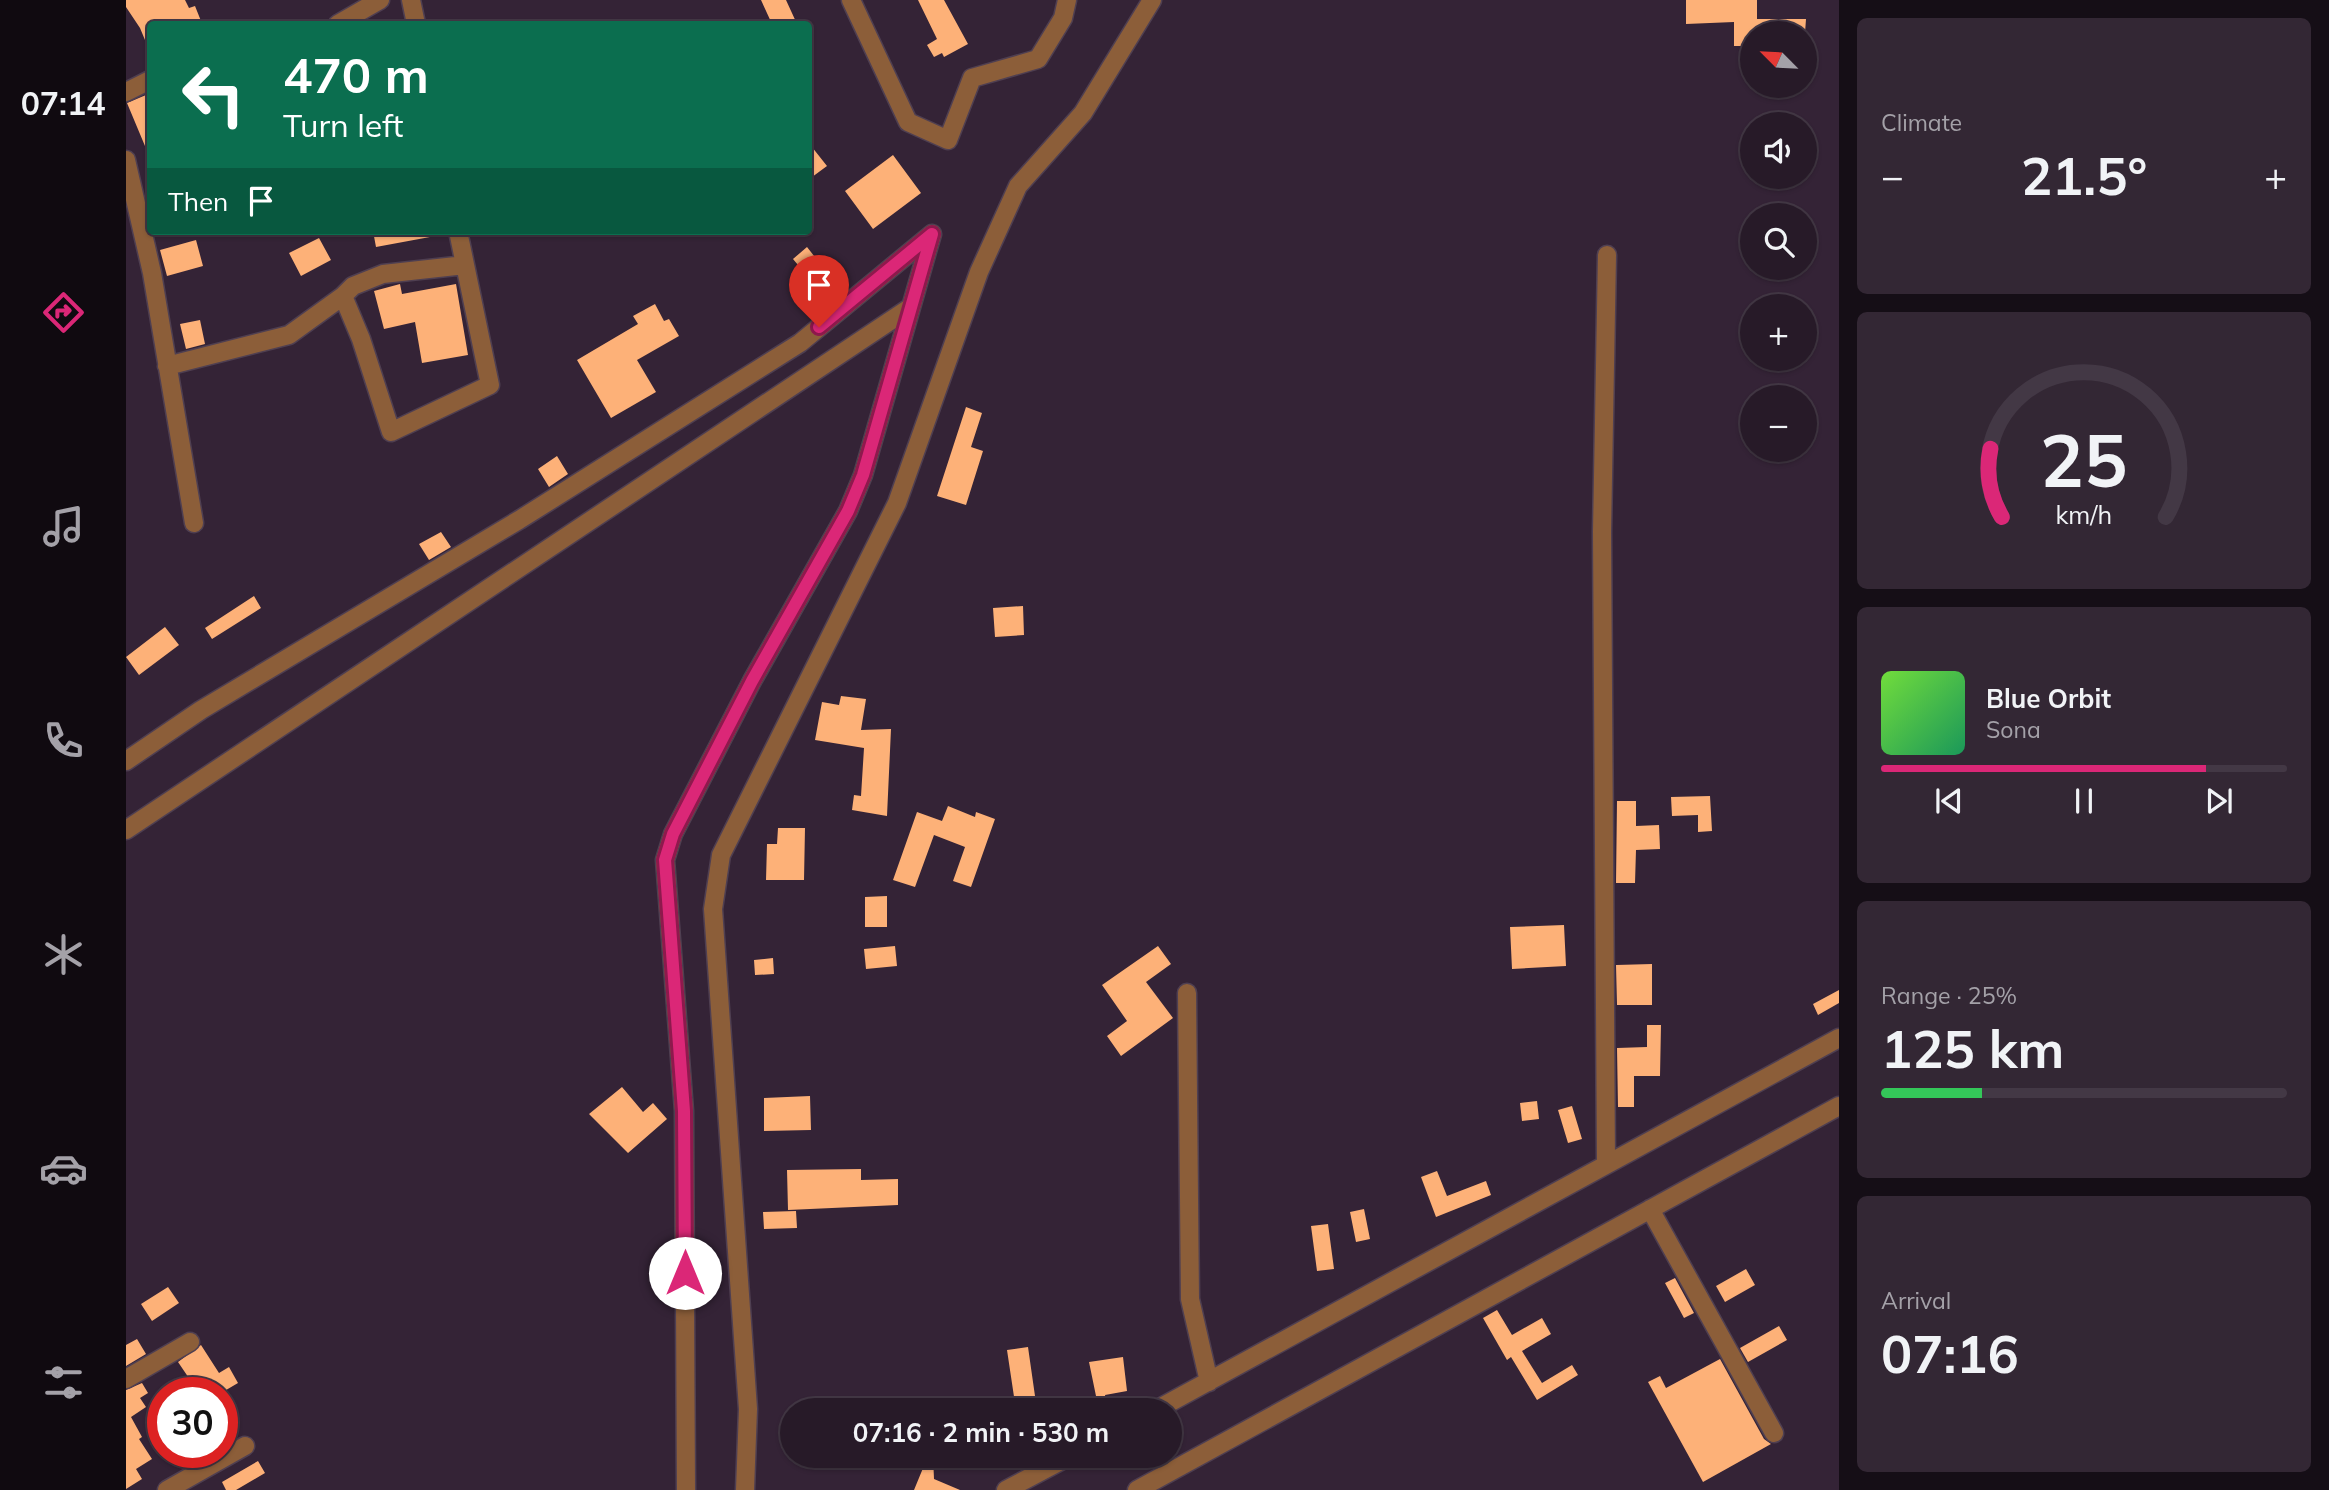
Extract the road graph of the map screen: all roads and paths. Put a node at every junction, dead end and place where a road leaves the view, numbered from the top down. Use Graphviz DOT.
graph roads {
  1 [pos="380,0"];
  2 [pos="411,0"];
  3 [pos="850,0"];
  4 [pos="1067,0"];
  5 [pos="1152,0"];
  6 [pos="343,21"];
  7 [pos="415,21"];
  8 [pos="147,82"];
  9 [pos="126,92"];
  10 [pos="126,160"];
  11 [pos="459,235"];
  12 [pos="1607,255"];
  13 [pos="465,265"];
  14 [pos="343,296"];
  15 [pos="911,307"];
  16 [pos="167,366"];
  17 [pos="194,523"];
  18 [pos="126,761"];
  19 [pos="126,830"];
  20 [pos="1188,993"];
  21 [pos="1839,1038"];
  22 [pos="1839,1106"];
  23 [pos="1606,1164"];
  24 [pos="1650,1209"];
  25 [pos="190,1342"];
  26 [pos="126,1379"];
  27 [pos="1209,1382"];
  28 [pos="1179,1398"];
  29 [pos="1774,1433"];
  30 [pos="245,1446"];
  31 [pos="1047,1468"];
  32 [pos="167,1490"];
  33 [pos="686,1490"];
  34 [pos="746,1490"];
  35 [pos="1006,1490"];
  36 [pos="1137,1490"];
  1 -- 6 [label="street"];
  2 -- 7 [label="street"];
  3 -- 4 [label="street"];
  5 -- 34 [label="street"];
  8 -- 9 [label="street"];
  10 -- 16 [label="street"];
  11 -- 13 [label="street"];
  12 -- 23 [label="street"];
  13 -- 14 [label="street"];
  13 -- 14 [label="street"];
  14 -- 16 [label="street"];
  15 -- 18 [label="street"];
  15 -- 19 [label="street"];
  15 -- 33 [label="street"];
  16 -- 17 [label="street"];
  20 -- 27 [label="street"];
  21 -- 23 [label="street"];
  22 -- 24 [label="street"];
  23 -- 27 [label="street"];
  24 -- 29 [label="street"];
  24 -- 36 [label="street"];
  25 -- 26 [label="street"];
  27 -- 28 [label="street"];
  30 -- 32 [label="street"];
  31 -- 35 [label="street"];
}
